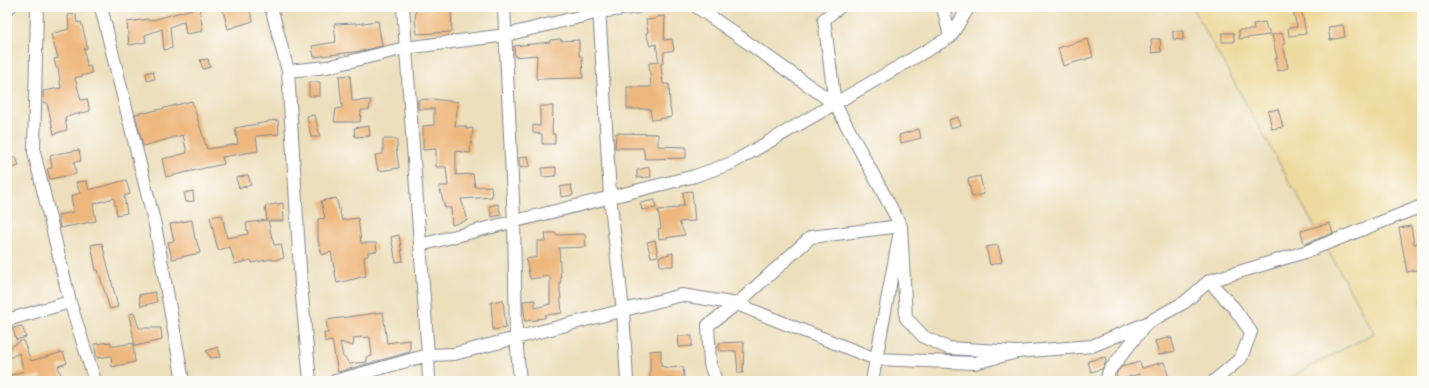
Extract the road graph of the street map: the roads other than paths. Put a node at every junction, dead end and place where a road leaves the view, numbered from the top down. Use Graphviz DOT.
graph roads {
  1 [pos="10,7"];
  2 [pos="37,7"];
  3 [pos="100,7"];
  4 [pos="271,7"];
  5 [pos="402,7"];
  6 [pos="504,7"];
  7 [pos="637,7"];
  8 [pos="697,7"];
  9 [pos="840,7"];
  10 [pos="943,7"];
  11 [pos="969,7"];
  12 [pos="7,8"];
  13 [pos="599,9"];
  14 [pos="506,34"];
  15 [pos="950,37"];
  16 [pos="405,48"];
  17 [pos="288,71"];
  18 [pos="835,104"];
  19 [pos="610,196"];
  20 [pos="1422,206"];
  21 [pos="514,221"];
  22 [pos="901,226"];
  23 [pos="420,245"];
  24 [pos="1209,281"];
  25 [pos="70,302"];
  26 [pos="737,304"];
  27 [pos="623,311"];
  28 [pos="7,320"];
  29 [pos="1147,323"];
  30 [pos="516,338"];
  31 [pos="1017,352"];
  32 [pos="428,354"];
  33 [pos="876,359"];
  34 [pos="95,381"];
  35 [pos="183,381"];
  36 [pos="310,381"];
  37 [pos="335,381"];
  38 [pos="429,381"];
  39 [pos="520,381"];
  40 [pos="627,381"];
  41 [pos="716,381"];
  42 [pos="872,381"];
  43 [pos="1106,381"];
  44 [pos="1214,381"];
  1 -- 12 [label="street"];
  2 -- 25 [label="street"];
  3 -- 35 [label="street"];
  4 -- 17 [label="street"];
  5 -- 16 [label="street"];
  6 -- 14 [label="street"];
  7 -- 13 [label="street"];
  8 -- 18 [label="street"];
  9 -- 18 [label="street"];
  10 -- 15 [label="street"];
  11 -- 15 [label="street"];
  13 -- 14 [label="street"];
  13 -- 19 [label="street"];
  14 -- 16 [label="street"];
  14 -- 21 [label="street"];
  15 -- 18 [label="street"];
  16 -- 17 [label="street"];
  16 -- 23 [label="street"];
  17 -- 36 [label="street"];
  18 -- 19 [label="street"];
  18 -- 22 [label="street"];
  19 -- 21 [label="street"];
  19 -- 27 [label="street"];
  20 -- 24 [label="street"];
  21 -- 23 [label="street"];
  21 -- 30 [label="street"];
  22 -- 26 [label="street"];
  22 -- 31 [label="street"];
  22 -- 33 [label="street"];
  23 -- 32 [label="street"];
  24 -- 29 [label="street"];
  24 -- 44 [label="street"];
  25 -- 28 [label="street"];
  25 -- 34 [label="street"];
  26 -- 27 [label="street"];
  26 -- 33 [label="street"];
  26 -- 41 [label="street"];
  27 -- 30 [label="street"];
  27 -- 40 [label="street"];
  29 -- 31 [label="street"];
  29 -- 43 [label="street"];
  30 -- 32 [label="street"];
  30 -- 39 [label="street"];
  31 -- 33 [label="street"];
  32 -- 37 [label="street"];
  32 -- 38 [label="street"];
  33 -- 42 [label="street"];
}
